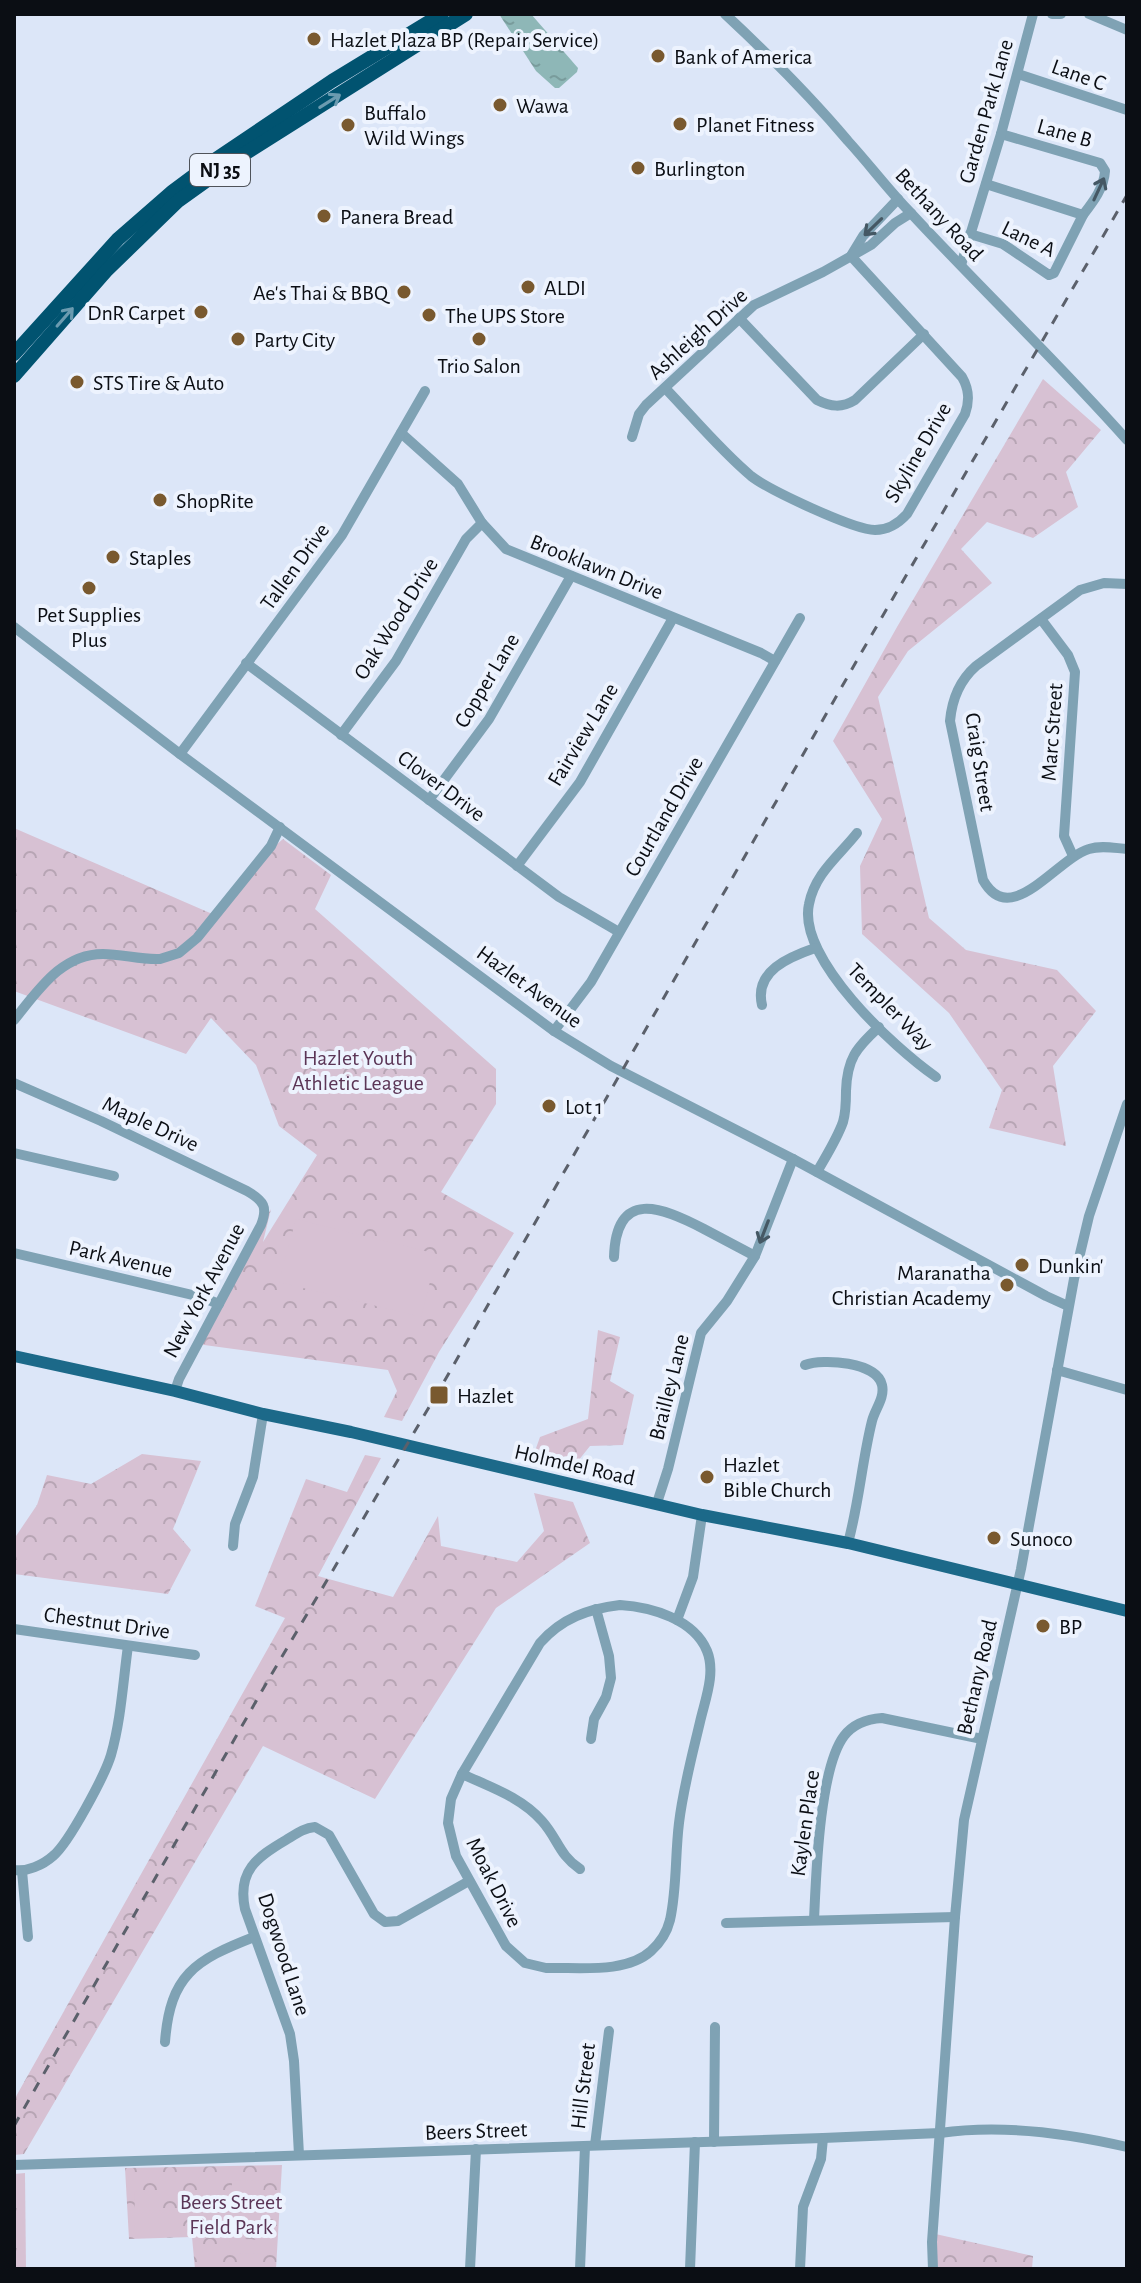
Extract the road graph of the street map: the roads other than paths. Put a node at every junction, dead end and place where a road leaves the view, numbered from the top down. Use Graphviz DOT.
graph roads {
  1 [pos="425,14"];
  2 [pos="442,14"];
  3 [pos="466,14"];
  4 [pos="725,14"];
  5 [pos="1033,14"];
  6 [pos="1052,14"];
  7 [pos="1061,14"];
  8 [pos="1089,14"];
  9 [pos="1127,30"];
  10 [pos="398,40"];
  11 [pos="1018,74"];
  12 [pos="1127,110"];
  13 [pos="1001,134"];
  14 [pos="986,184"];
  15 [pos="898,199"];
  16 [pos="911,213"];
  17 [pos="1083,215"];
  18 [pos="970,234"];
  19 [pos="851,256"];
  20 [pos="961,265"];
  21 [pos="739,318"];
  22 [pos="924,334"];
  23 [pos="17,346"];
  24 [pos="14,376"];
  25 [pos="665,388"];
  26 [pos="425,391"];
  27 [pos="401,433"];
  28 [pos="632,437"];
  29 [pos="1127,440"];
  30 [pos="482,523"];
  31 [pos="571,576"];
  32 [pos="1127,584"];
  33 [pos="673,618"];
  34 [pos="800,618"];
  35 [pos="1041,619"];
  36 [pos="14,627"];
  37 [pos="775,661"];
  38 [pos="246,663"];
  39 [pos="341,735"];
  40 [pos="180,754"];
  41 [pos="429,800"];
  42 [pos="280,827"];
  43 [pos="857,833"];
  44 [pos="1127,849"];
  45 [pos="1073,856"];
  46 [pos="517,866"];
  47 [pos="619,932"];
  48 [pos="815,948"];
  49 [pos="762,1005"];
  50 [pos="14,1020"];
  51 [pos="879,1027"];
  52 [pos="554,1031"];
  53 [pos="936,1077"];
  54 [pos="14,1083"];
  55 [pos="1127,1104"];
  56 [pos="14,1153"];
  57 [pos="793,1159"];
  58 [pos="817,1172"];
  59 [pos="114,1176"];
  60 [pos="265,1208"];
  61 [pos="14,1253"];
  62 [pos="755,1256"];
  63 [pos="614,1257"];
  64 [pos="219,1304"];
  65 [pos="1068,1306"];
  66 [pos="15,1361"];
  67 [pos="805,1365"];
  68 [pos="1057,1370"];
  69 [pos="1127,1390"];
  70 [pos="175,1391"];
  71 [pos="263,1414"];
  72 [pos="657,1503"];
  73 [pos="702,1515"];
  74 [pos="848,1543"];
  75 [pos="233,1546"];
  76 [pos="1017,1583"];
  77 [pos="596,1609"];
  78 [pos="1127,1611"];
  79 [pos="677,1620"];
  80 [pos="14,1629"];
  81 [pos="128,1646"];
  82 [pos="195,1655"];
  83 [pos="591,1739"];
  84 [pos="982,1739"];
  85 [pos="462,1774"];
  86 [pos="580,1869"];
  87 [pos="18,1870"];
  88 [pos="469,1881"];
  89 [pos="955,1917"];
  90 [pos="814,1920"];
  91 [pos="726,1923"];
  92 [pos="28,1937"];
  93 [pos="254,1937"];
  94 [pos="715,2027"];
  95 [pos="609,2031"];
  96 [pos="165,2042"];
  97 [pos="940,2133"];
  98 [pos="823,2138"];
  99 [pos="695,2142"];
  100 [pos="714,2142"];
  101 [pos="590,2145"];
  102 [pos="1127,2147"];
  103 [pos="476,2149"];
  104 [pos="299,2155"];
  105 [pos="14,2165"];
  106 [pos="470,2269"];
  107 [pos="580,2269"];
  108 [pos="690,2269"];
  109 [pos="800,2269"];
  110 [pos="933,2269"];
  1 -- 10 [label="highway"];
  2 -- 10 [label="highway, NJ 35"];
  24 -- 3 [label="highway, NJ 35, one-way"];
  4 -- 15 [label="street, Bethany Road"];
  5 -- 11 [label="street, Garden Park Lane"];
  6 -- 7 [label="street"];
  8 -- 9 [label="street"];
  10 -- 23 [label="highway, NJ 35"];
  11 -- 12 [label="street, Lane C"];
  11 -- 13 [label="street, Garden Park Lane"];
  13 -- 14 [label="street, Garden Park Lane"];
  17 -- 13 [label="street, Lane B, one-way"];
  14 -- 17 [label="street"];
  14 -- 18 [label="street, Garden Park Lane"];
  15 -- 16 [label="street, Bethany Road"];
  15 -- 19 [label="street, Ashleigh Drive, one-way"];
  16 -- 19 [label="street, Ashleigh Drive"];
  16 -- 20 [label="street, Bethany Road"];
  17 -- 18 [label="street, Lane A"];
  18 -- 20 [label="street, Garden Park Lane"];
  19 -- 21 [label="street, Ashleigh Drive"];
  19 -- 22 [label="street, Skyline Drive"];
  20 -- 29 [label="street, Bethany Road"];
  21 -- 22 [label="street"];
  21 -- 25 [label="street, Ashleigh Drive"];
  22 -- 25 [label="street, Skyline Drive"];
  25 -- 28 [label="street, Ashleigh Drive"];
  26 -- 27 [label="street, Tallen Drive"];
  27 -- 30 [label="street, Brooklawn Drive"];
  27 -- 38 [label="street, Tallen Drive"];
  30 -- 31 [label="street, Brooklawn Drive"];
  30 -- 39 [label="street, Oak Wood Drive"];
  31 -- 33 [label="street, Brooklawn Drive"];
  31 -- 41 [label="street, Copper Lane"];
  32 -- 35 [label="street, Craig Street"];
  33 -- 37 [label="street, Brooklawn Drive"];
  33 -- 46 [label="street, Fairview Lane"];
  34 -- 37 [label="street, Courtland Drive"];
  35 -- 45 [label="street, Marc Street"];
  35 -- 45 [label="street, Craig Street"];
  36 -- 40 [label="street, Hazlet Avenue"];
  37 -- 47 [label="street, Courtland Drive"];
  38 -- 39 [label="street, Clover Drive"];
  38 -- 40 [label="street, Tallen Drive"];
  39 -- 41 [label="street, Clover Drive"];
  40 -- 42 [label="street, Hazlet Avenue"];
  41 -- 46 [label="street, Clover Drive"];
  42 -- 50 [label="street"];
  42 -- 52 [label="street, Hazlet Avenue"];
  43 -- 48 [label="street, Templer Way"];
  44 -- 45 [label="street, Craig Street"];
  46 -- 47 [label="street, Clover Drive"];
  47 -- 52 [label="street, Courtland Drive"];
  48 -- 49 [label="street"];
  48 -- 51 [label="street, Templer Way"];
  51 -- 53 [label="street, Templer Way"];
  51 -- 58 [label="street"];
  52 -- 57 [label="street, Hazlet Avenue"];
  54 -- 60 [label="street, Maple Drive"];
  55 -- 65 [label="street, Bethany Road"];
  56 -- 59 [label="street"];
  57 -- 58 [label="street, Hazlet Avenue"];
  57 -- 62 [label="street, Brailley Lane, one-way"];
  58 -- 65 [label="street, Hazlet Avenue"];
  60 -- 64 [label="street, New York Avenue"];
  61 -- 64 [label="street, Park Avenue"];
  62 -- 63 [label="street"];
  62 -- 72 [label="street, Brailley Lane"];
  64 -- 70 [label="street, New York Avenue"];
  65 -- 68 [label="street, Bethany Road"];
  66 -- 70 [label="main road, Holmdel Road"];
  67 -- 74 [label="street"];
  68 -- 69 [label="street"];
  68 -- 76 [label="street, Bethany Road"];
  70 -- 71 [label="main road, Holmdel Road"];
  71 -- 72 [label="main road, Holmdel Road"];
  71 -- 75 [label="street"];
  72 -- 73 [label="main road, Holmdel Road"];
  73 -- 74 [label="main road, Holmdel Road"];
  73 -- 79 [label="street"];
  74 -- 76 [label="main road, Holmdel Road"];
  76 -- 78 [label="main road, Holmdel Road"];
  76 -- 84 [label="street, Bethany Road"];
  77 -- 79 [label="street, Moak Drive"];
  77 -- 83 [label="street"];
  77 -- 85 [label="street, Moak Drive"];
  79 -- 88 [label="street, Moak Drive"];
  80 -- 81 [label="street, Chestnut Drive"];
  81 -- 82 [label="street, Chestnut Drive"];
  81 -- 87 [label="street"];
  84 -- 89 [label="street, Bethany Road"];
  84 -- 90 [label="street, Kaylen Place"];
  85 -- 86 [label="street"];
  85 -- 88 [label="street, Moak Drive"];
  87 -- 92 [label="street"];
  88 -- 93 [label="street, Dogwood Lane"];
  89 -- 90 [label="street"];
  89 -- 97 [label="street, Bethany Road"];
  90 -- 91 [label="street"];
  93 -- 96 [label="street"];
  93 -- 104 [label="street, Dogwood Lane"];
  94 -- 100 [label="street"];
  95 -- 101 [label="street, Hill Street"];
  97 -- 98 [label="street, Beers Street"];
  97 -- 102 [label="street, Beers Street"];
  97 -- 110 [label="street, Bethany Road"];
  98 -- 100 [label="street, Beers Street"];
  98 -- 109 [label="street"];
  99 -- 100 [label="street, Beers Street"];
  99 -- 101 [label="street, Beers Street"];
  99 -- 108 [label="street"];
  101 -- 103 [label="street, Beers Street"];
  101 -- 107 [label="street, Hill Street"];
  103 -- 104 [label="street, Beers Street"];
  103 -- 106 [label="street"];
  104 -- 105 [label="street, Beers Street"];
}
